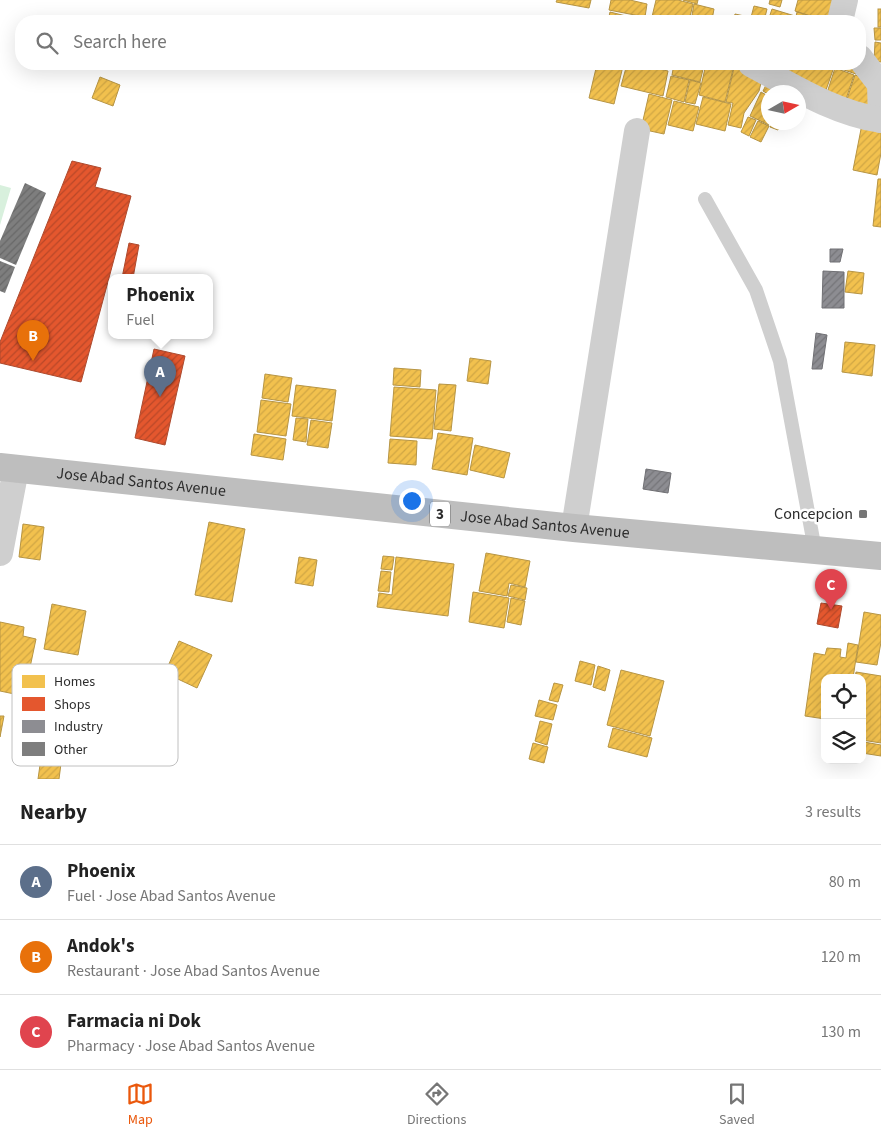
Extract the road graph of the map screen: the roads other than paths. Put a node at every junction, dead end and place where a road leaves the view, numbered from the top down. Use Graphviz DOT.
graph roads {
  1 [pos="845,0"];
  2 [pos="841,15"];
  3 [pos="866,66"];
  4 [pos="762,70"];
  5 [pos="881,120"];
  6 [pos="637,131"];
  7 [pos="704,199"];
  8 [pos="8,468"];
  9 [pos="574,528"];
  10 [pos="815,550"];
  11 [pos="0,553"];
  12 [pos="881,556"];
  1 -- 2 [label="street"];
  3 -- 5 [label="street"];
  4 -- 5 [label="street"];
  6 -- 9 [label="street"];
  7 -- 10 [label="lane"];
  8 -- 9 [label="highway, Jose Abad Santos Avenue / 3"];
  8 -- 11 [label="street"];
  9 -- 10 [label="highway, Jose Abad Santos Avenue / 3"];
  10 -- 12 [label="highway, Jose Abad Santos Avenue / 3"];
}
